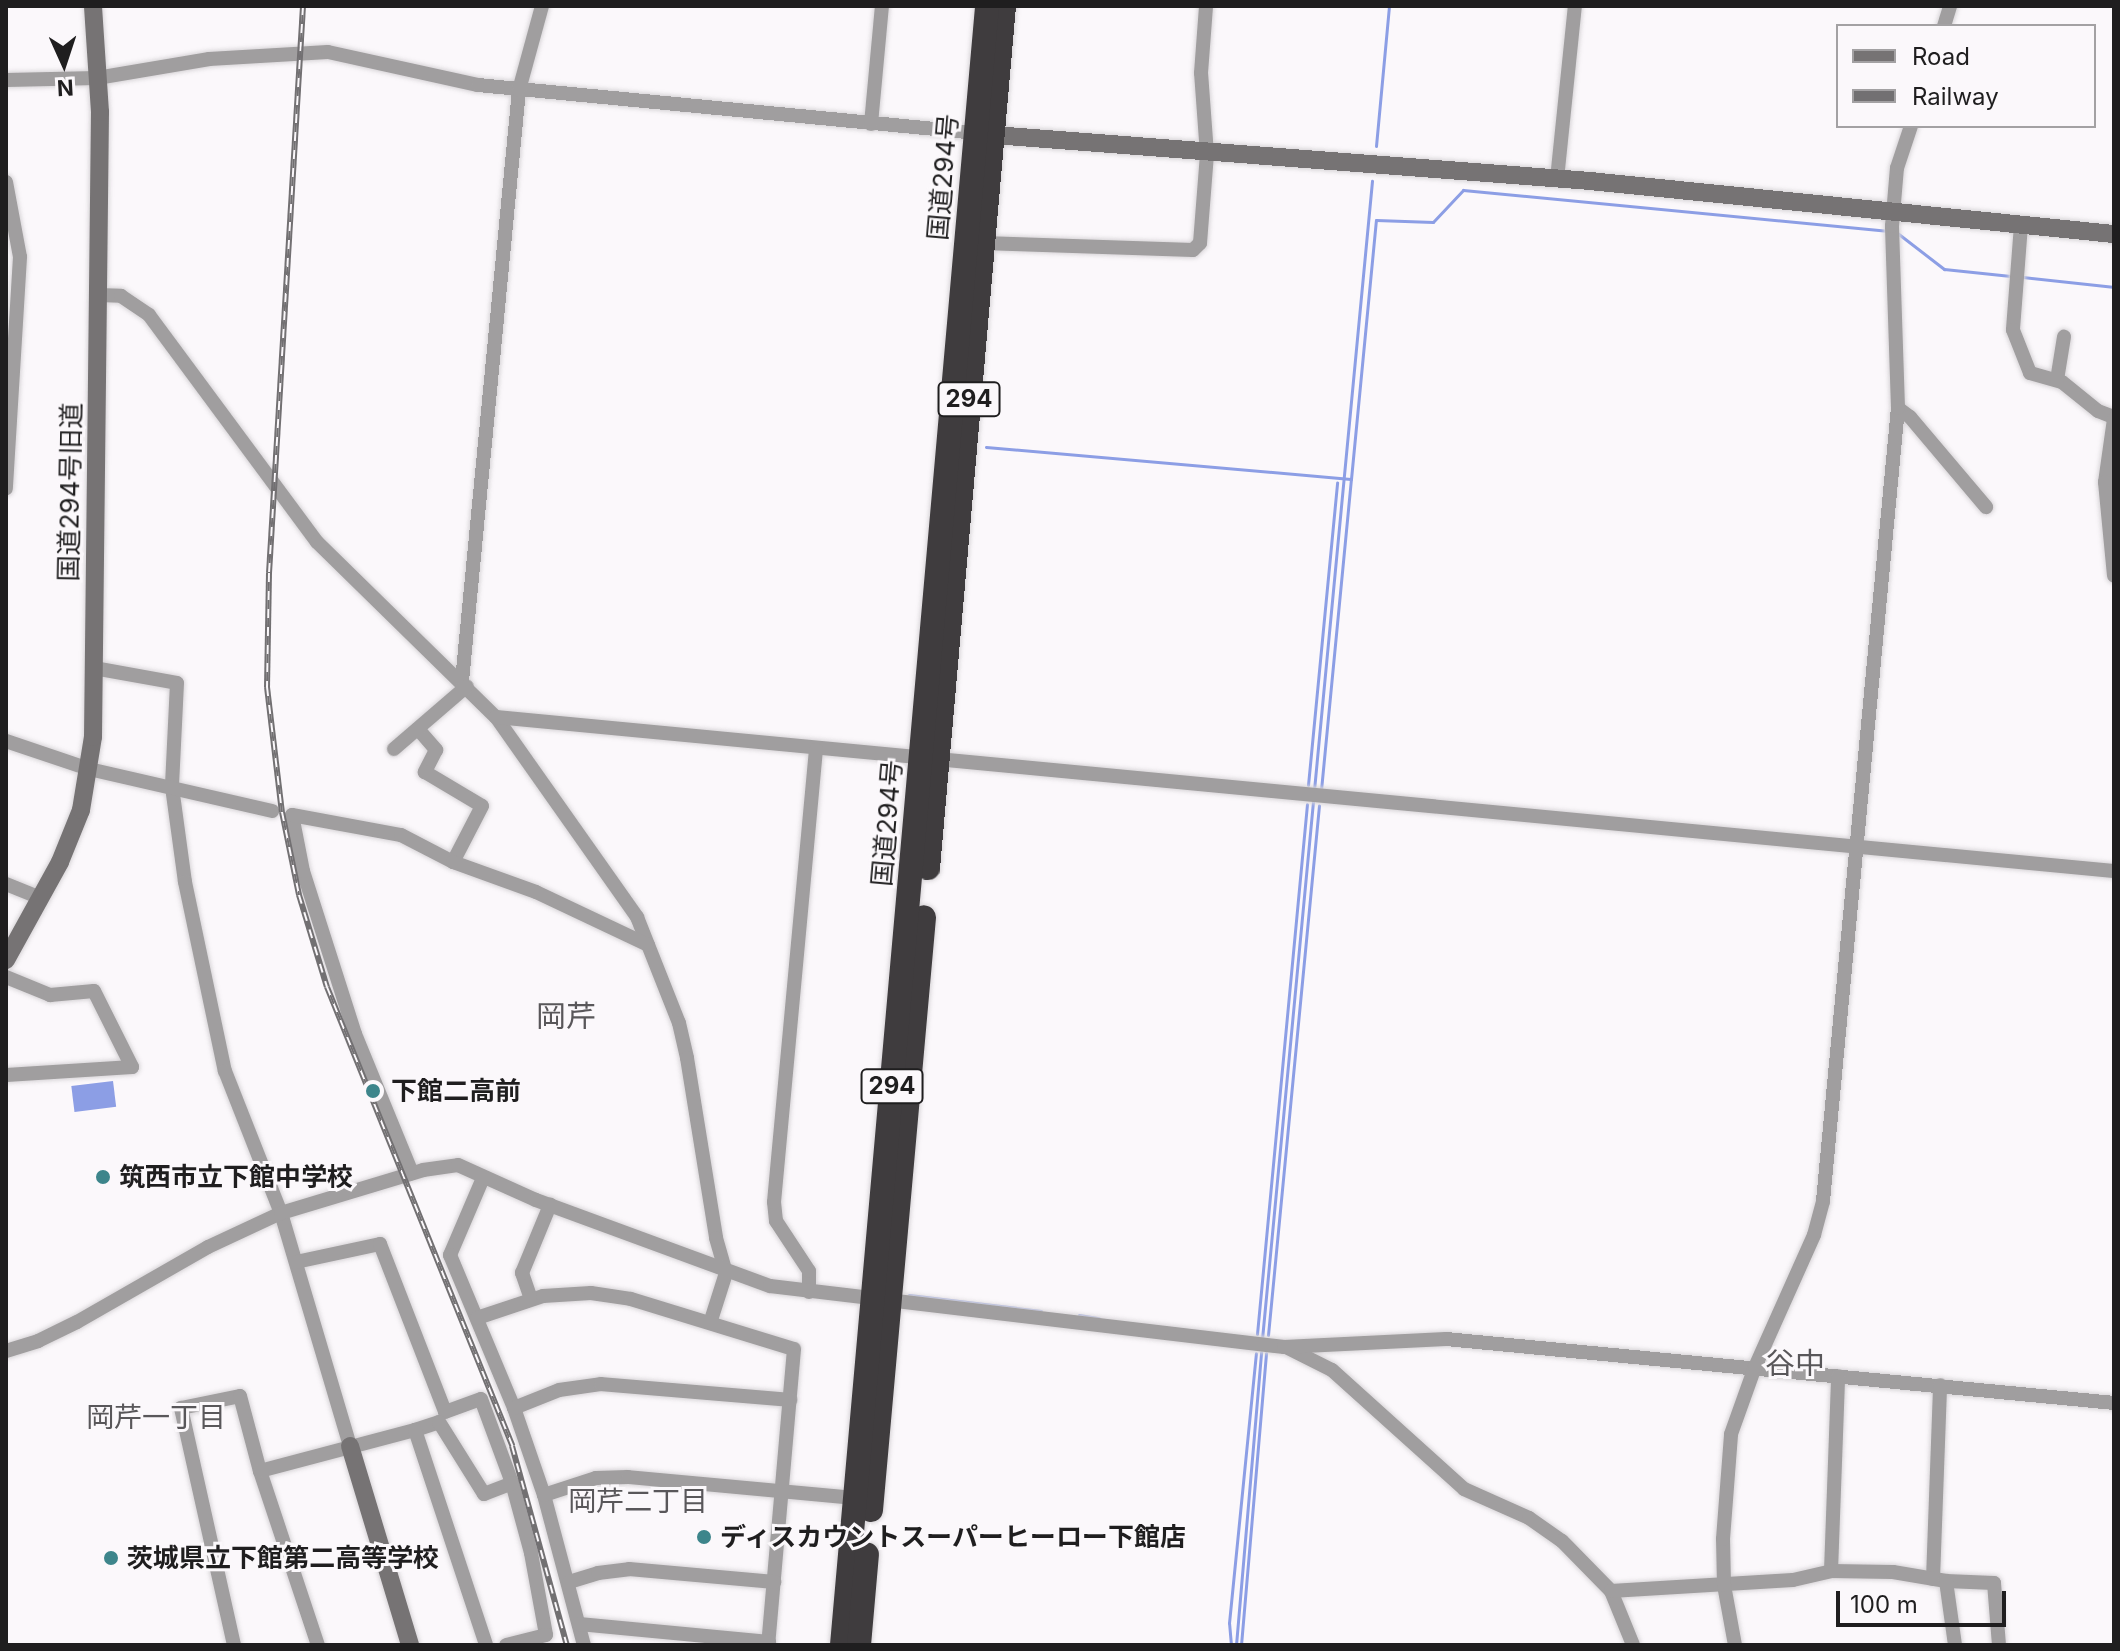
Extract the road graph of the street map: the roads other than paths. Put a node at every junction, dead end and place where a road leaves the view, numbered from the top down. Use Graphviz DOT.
graph roads {
  1 [pos="93,6"];
  2 [pos="542,6"];
  3 [pos="882,6"];
  4 [pos="987,6"];
  5 [pos="1004,6"];
  6 [pos="1206,6"];
  7 [pos="1575,6"];
  8 [pos="97,78"];
  9 [pos="6,80"];
  10 [pos="519,90"];
  11 [pos="871,124"];
  12 [pos="1910,128"];
  13 [pos="984,134"];
  14 [pos="1207,154"];
  15 [pos="1557,179"];
  16 [pos="6,182"];
  17 [pos="1893,224"];
  18 [pos="2021,225"];
  19 [pos="2114,234"];
  20 [pos="983,243"];
  21 [pos="98,295"];
  22 [pos="2064,337"];
  23 [pos="2057,380"];
  24 [pos="1898,408"];
  25 [pos="2114,418"];
  26 [pos="6,489"];
  27 [pos="1986,507"];
  28 [pos="2114,576"];
  29 [pos="94,668"];
  30 [pos="465,684"];
  31 [pos="496,717"];
  32 [pos="418,729"];
  33 [pos="6,741"];
  34 [pos="394,749"];
  35 [pos="816,750"];
  36 [pos="929,758"];
  37 [pos="89,769"];
  38 [pos="172,787"];
  39 [pos="272,811"];
  40 [pos="1855,847"];
  41 [pos="453,862"];
  42 [pos="2114,871"];
  43 [pos="6,884"];
  44 [pos="41,898"];
  45 [pos="648,945"];
  46 [pos="6,960"];
  47 [pos="6,977"];
  48 [pos="6,1075"];
  49 [pos="412,1173"];
  50 [pos="483,1178"];
  51 [pos="550,1205"];
  52 [pos="281,1213"];
  53 [pos="296,1262"];
  54 [pos="726,1273"];
  55 [pos="809,1292"];
  56 [pos="881,1298"];
  57 [pos="531,1299"];
  58 [pos="477,1318"];
  59 [pos="710,1323"];
  60 [pos="1284,1347"];
  61 [pos="6,1351"];
  62 [pos="1755,1367"];
  63 [pos="1838,1376"];
  64 [pos="1940,1385"];
  65 [pos="790,1400"];
  66 [pos="2114,1403"];
  67 [pos="514,1408"];
  68 [pos="442,1417"];
  69 [pos="415,1430"];
  70 [pos="350,1446"];
  71 [pos="260,1471"];
  72 [pos="512,1483"];
  73 [pos="783,1492"];
  74 [pos="544,1495"];
  75 [pos="856,1498"];
  76 [pos="1831,1571"];
  77 [pos="1939,1580"];
  78 [pos="569,1582"];
  79 [pos="774,1582"];
  80 [pos="1724,1585"];
  81 [pos="1611,1591"];
  82 [pos="579,1624"];
  83 [pos="768,1644"];
  84 [pos="234,1645"];
  85 [pos="318,1645"];
  86 [pos="410,1645"];
  87 [pos="486,1645"];
  88 [pos="508,1645"];
  89 [pos="584,1645"];
  90 [pos="842,1645"];
  91 [pos="859,1645"];
  92 [pos="1633,1645"];
  93 [pos="1735,1645"];
  94 [pos="1955,1645"];
  95 [pos="1999,1645"];
  1 -- 8 [label="street, 国道294号旧道"];
  2 -- 10 [label="street"];
  3 -- 11 [label="street"];
  4 -- 13 [label="highway, 国道294号 / 294"];
  5 -- 13 [label="highway, 国道294号 / 294"];
  6 -- 14 [label="street"];
  7 -- 15 [label="street"];
  8 -- 9 [label="street"];
  8 -- 10 [label="street"];
  8 -- 21 [label="street, 国道294号旧道"];
  10 -- 11 [label="street"];
  10 -- 30 [label="street"];
  11 -- 13 [label="street"];
  12 -- 17 [label="street"];
  13 -- 14 [label="street"];
  13 -- 20 [label="highway, 国道294号 / 294"];
  13 -- 36 [label="highway, 国道294号 / 294"];
  14 -- 15 [label="street"];
  14 -- 20 [label="street"];
  15 -- 17 [label="street"];
  16 -- 26 [label="street"];
  17 -- 18 [label="street"];
  17 -- 24 [label="street"];
  18 -- 19 [label="street"];
  18 -- 23 [label="street"];
  20 -- 36 [label="highway, 国道294号 / 294"];
  21 -- 29 [label="street, 国道294号旧道"];
  21 -- 30 [label="street"];
  22 -- 23 [label="street"];
  23 -- 25 [label="street"];
  24 -- 27 [label="street"];
  24 -- 40 [label="street"];
  25 -- 28 [label="street"];
  29 -- 37 [label="street, 国道294号旧道"];
  29 -- 38 [label="street"];
  30 -- 31 [label="street"];
  30 -- 32 [label="street"];
  31 -- 35 [label="street"];
  31 -- 45 [label="street"];
  32 -- 34 [label="street"];
  32 -- 41 [label="street"];
  33 -- 37 [label="street"];
  35 -- 36 [label="street"];
  35 -- 55 [label="street"];
  36 -- 40 [label="street"];
  36 -- 56 [label="highway, 国道294号 / 294"];
  37 -- 38 [label="street"];
  37 -- 44 [label="street, 国道294号旧道"];
  38 -- 39 [label="street"];
  38 -- 52 [label="street"];
  40 -- 42 [label="street"];
  40 -- 62 [label="street"];
  41 -- 45 [label="street"];
  41 -- 49 [label="street"];
  43 -- 44 [label="street"];
  44 -- 46 [label="street, 国道294号旧道"];
  45 -- 54 [label="street"];
  47 -- 48 [label="street"];
  49 -- 50 [label="street"];
  49 -- 52 [label="street"];
  50 -- 51 [label="street"];
  50 -- 58 [label="street"];
  51 -- 54 [label="street"];
  51 -- 57 [label="street"];
  52 -- 53 [label="street"];
  52 -- 61 [label="street"];
  53 -- 68 [label="street"];
  53 -- 70 [label="street"];
  54 -- 55 [label="street"];
  54 -- 59 [label="street"];
  55 -- 56 [label="street"];
  56 -- 60 [label="street"];
  56 -- 75 [label="highway, 国道294号 / 294"];
  56 -- 91 [label="highway, 国道294号 / 294"];
  57 -- 58 [label="street"];
  57 -- 59 [label="street"];
  58 -- 67 [label="street"];
  59 -- 65 [label="street"];
  60 -- 62 [label="street"];
  60 -- 81 [label="street"];
  62 -- 63 [label="street"];
  62 -- 80 [label="street"];
  63 -- 64 [label="street"];
  63 -- 76 [label="street"];
  64 -- 66 [label="street"];
  64 -- 77 [label="street"];
  65 -- 67 [label="street"];
  65 -- 73 [label="street"];
  67 -- 74 [label="street"];
  68 -- 69 [label="street"];
  68 -- 72 [label="street"];
  68 -- 72 [label="street"];
  69 -- 70 [label="street"];
  69 -- 87 [label="street"];
  70 -- 71 [label="street"];
  70 -- 86 [label="street"];
  71 -- 84 [label="street"];
  71 -- 85 [label="street"];
  72 -- 88 [label="street"];
  73 -- 74 [label="street"];
  73 -- 75 [label="street"];
  73 -- 79 [label="street"];
  74 -- 78 [label="street"];
  75 -- 90 [label="highway, 国道294号 / 294"];
  76 -- 77 [label="street"];
  76 -- 80 [label="street"];
  77 -- 94 [label="street"];
  77 -- 95 [label="street"];
  78 -- 79 [label="street"];
  78 -- 82 [label="street"];
  79 -- 83 [label="street"];
  80 -- 81 [label="street"];
  80 -- 93 [label="street"];
  81 -- 92 [label="street"];
  82 -- 83 [label="street"];
  82 -- 89 [label="street"];
}
